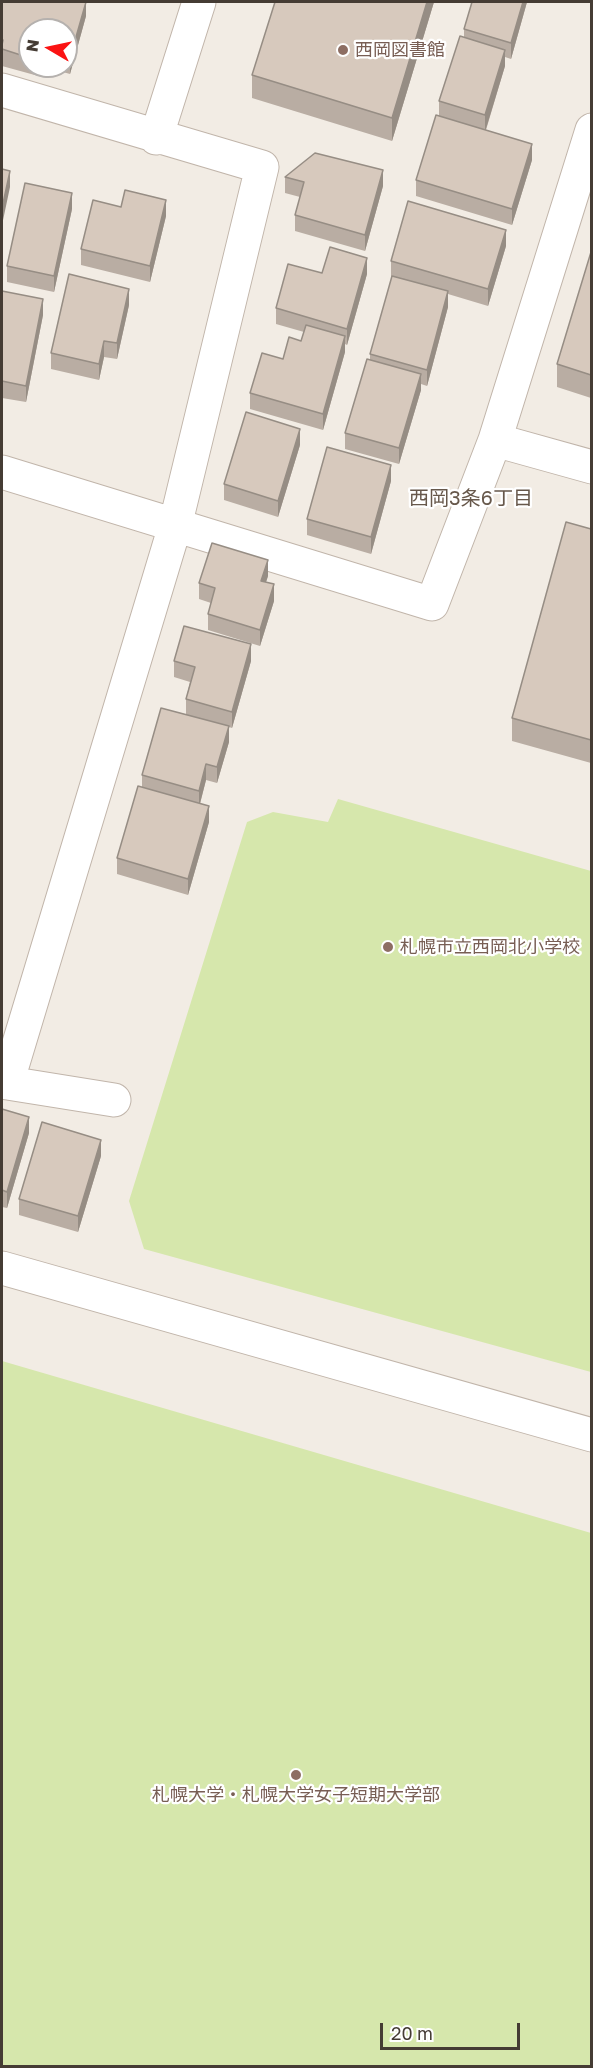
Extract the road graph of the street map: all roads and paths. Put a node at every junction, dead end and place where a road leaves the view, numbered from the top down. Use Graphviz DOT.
graph roads {
  1 [pos="199,2"];
  2 [pos="2,90"];
  3 [pos="591,130"];
  4 [pos="156,138"];
  5 [pos="495,440"];
  6 [pos="591,467"];
  7 [pos="2,472"];
  8 [pos="175,526"];
  9 [pos="4,1082"];
  10 [pos="114,1100"];
  11 [pos="2,1269"];
  12 [pos="591,1435"];
  1 -- 4 [label="street"];
  2 -- 4 [label="street"];
  3 -- 5 [label="street"];
  4 -- 8 [label="street"];
  5 -- 6 [label="street"];
  5 -- 8 [label="street"];
  7 -- 8 [label="street"];
  8 -- 9 [label="street"];
  9 -- 10 [label="street"];
  11 -- 12 [label="street"];
}
